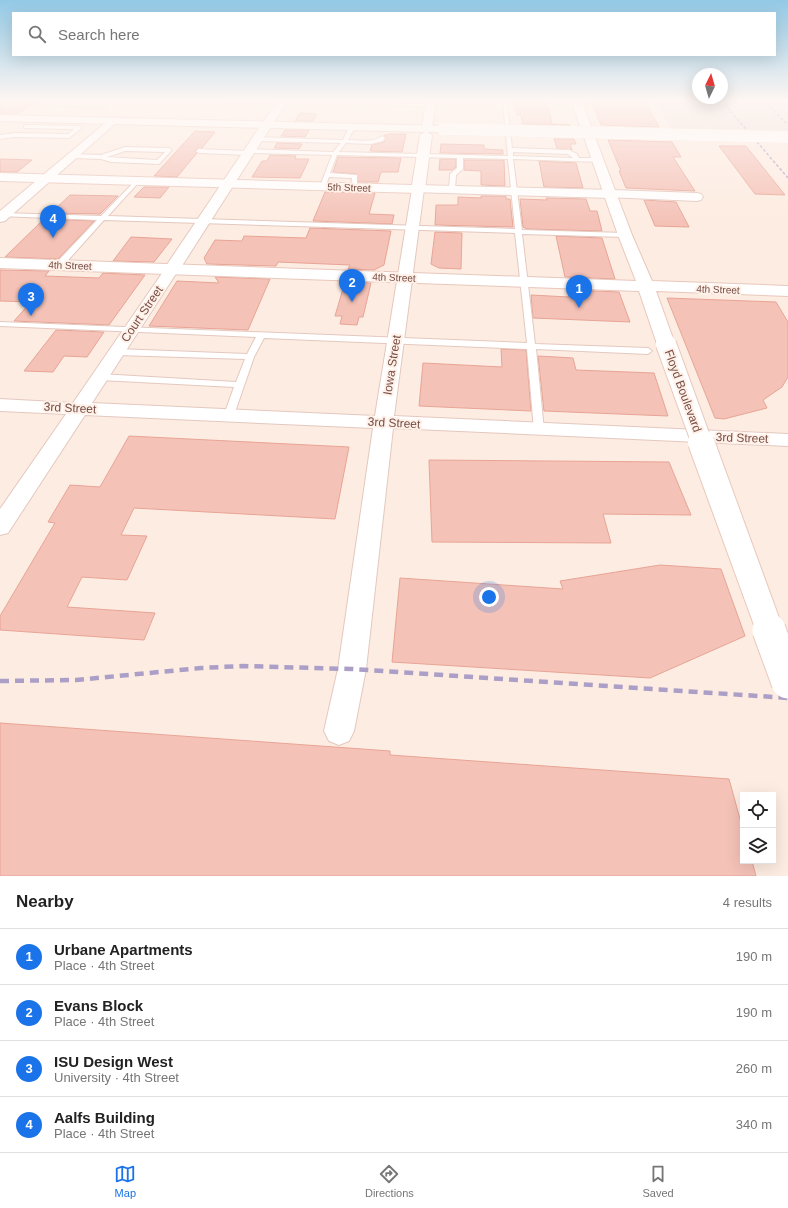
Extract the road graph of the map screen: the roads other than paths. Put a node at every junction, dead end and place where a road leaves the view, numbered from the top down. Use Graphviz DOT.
graph roads {
  1 [pos="90,141"];
  2 [pos="256,141"];
  3 [pos="334,141"];
  4 [pos="345,141"];
  5 [pos="377,141"];
  6 [pos="425,141"];
  7 [pos="508,141"];
  8 [pos="592,141"];
  9 [pos="371,142"];
  10 [pos="168,150"];
  11 [pos="177,151"];
  12 [pos="199,151"];
  13 [pos="368,151"];
  14 [pos="248,152"];
  15 [pos="335,153"];
  16 [pos="510,154"];
  17 [pos="72,156"];
  18 [pos="423,156"];
  19 [pos="101,157"];
  20 [pos="460,157"];
  21 [pos="599,160"];
  22 [pos="0,177"];
  23 [pos="46,178"];
  24 [pos="137,181"];
  25 [pos="325,181"];
  26 [pos="229,183"];
  27 [pos="418,189"];
  28 [pos="452,190"];
  29 [pos="514,192"];
  30 [pos="611,194"];
  31 [pos="697,197"];
  32 [pos="1,216"];
  33 [pos="102,219"];
  34 [pos="202,222"];
  35 [pos="412,229"];
  36 [pos="518,232"];
  37 [pos="625,235"];
  38 [pos="0,262"];
  39 [pos="59,265"];
  40 [pos="172,269"];
  41 [pos="406,277"];
  42 [pos="524,282"];
  43 [pos="646,286"];
  44 [pos="788,291"];
  45 [pos="1,325"];
  46 [pos="131,330"];
  47 [pos="261,335"];
  48 [pos="396,340"];
  49 [pos="532,346"];
  50 [pos="657,347"];
  51 [pos="117,352"];
  52 [pos="250,357"];
  53 [pos="100,378"];
  54 [pos="241,385"];
  55 [pos="0,405"];
  56 [pos="80,408"];
  57 [pos="229,415"];
  58 [pos="384,422"];
  59 [pos="539,430"];
  60 [pos="788,440"];
  61 [pos="0,527"];
  62 [pos="788,682"];
  63 [pos="339,731"];
  1 -- 17 [label="street"];
  2 -- 14 [label="main road, Court Street"];
  3 -- 4 [label="lane"];
  4 -- 9 [label="lane"];
  4 -- 15 [label="lane"];
  5 -- 9 [label="lane"];
  6 -- 18 [label="main road, Iowa Street"];
  7 -- 16 [label="lane"];
  8 -- 21 [label="main road, Floyd Boulevard"];
  9 -- 13 [label="lane"];
  10 -- 11 [label="lane"];
  10 -- 19 [label="lane"];
  10 -- 19 [label="lane"];
  12 -- 14 [label="lane"];
  14 -- 15 [label="lane"];
  14 -- 26 [label="main road, Court Street"];
  15 -- 18 [label="lane"];
  15 -- 25 [label="lane"];
  16 -- 20 [label="lane"];
  16 -- 21 [label="lane"];
  16 -- 29 [label="lane"];
  17 -- 19 [label="lane"];
  17 -- 23 [label="street"];
  18 -- 20 [label="lane"];
  18 -- 27 [label="main road, Iowa Street"];
  20 -- 28 [label="lane"];
  21 -- 30 [label="main road, Floyd Boulevard"];
  22 -- 23 [label="main road, 5th Street"];
  23 -- 24 [label="main road, 5th Street"];
  23 -- 32 [label="street"];
  24 -- 26 [label="main road, 5th Street"];
  24 -- 33 [label="lane"];
  25 -- 26 [label="main road, 5th Street"];
  25 -- 27 [label="main road, 5th Street"];
  26 -- 34 [label="main road, Court Street"];
  27 -- 28 [label="main road, 5th Street"];
  27 -- 35 [label="street, Iowa Street"];
  28 -- 29 [label="main road, 5th Street"];
  29 -- 30 [label="main road, 5th Street"];
  29 -- 36 [label="lane"];
  30 -- 31 [label="street, 5th Street"];
  30 -- 37 [label="main road, Floyd Boulevard"];
  32 -- 33 [label="lane"];
  33 -- 34 [label="lane"];
  33 -- 39 [label="lane"];
  34 -- 35 [label="lane"];
  34 -- 40 [label="main road, Court Street"];
  35 -- 36 [label="lane"];
  35 -- 41 [label="street, Iowa Street"];
  36 -- 37 [label="lane"];
  36 -- 42 [label="lane"];
  37 -- 43 [label="main road, Floyd Boulevard"];
  38 -- 39 [label="main road, 4th Street"];
  39 -- 40 [label="main road, 4th Street"];
  40 -- 41 [label="main road, 4th Street"];
  40 -- 46 [label="street, Court Street"];
  41 -- 42 [label="main road, 4th Street"];
  41 -- 48 [label="street, Iowa Street"];
  42 -- 43 [label="main road, 4th Street"];
  42 -- 49 [label="lane"];
  43 -- 44 [label="main road, 4th Street"];
  43 -- 50 [label="main road, Floyd Boulevard"];
  45 -- 46 [label="lane"];
  46 -- 47 [label="lane"];
  46 -- 51 [label="street, Court Street"];
  47 -- 48 [label="lane"];
  47 -- 52 [label="lane"];
  48 -- 49 [label="lane"];
  48 -- 58 [label="street, Iowa Street"];
  49 -- 50 [label="lane"];
  49 -- 59 [label="lane"];
  50 -- 62 [label="main road, Floyd Boulevard, bridge"];
  51 -- 52 [label="lane"];
  51 -- 53 [label="street, Court Street"];
  52 -- 54 [label="lane"];
  53 -- 54 [label="lane"];
  53 -- 56 [label="street, Court Street"];
  54 -- 57 [label="lane"];
  55 -- 56 [label="street, 3rd Street"];
  56 -- 57 [label="street, 3rd Street"];
  56 -- 61 [label="street, Court Street"];
  57 -- 58 [label="street, 3rd Street"];
  58 -- 59 [label="street, 3rd Street"];
  58 -- 63 [label="street, Iowa Street"];
  59 -- 60 [label="street, 3rd Street"];
}
